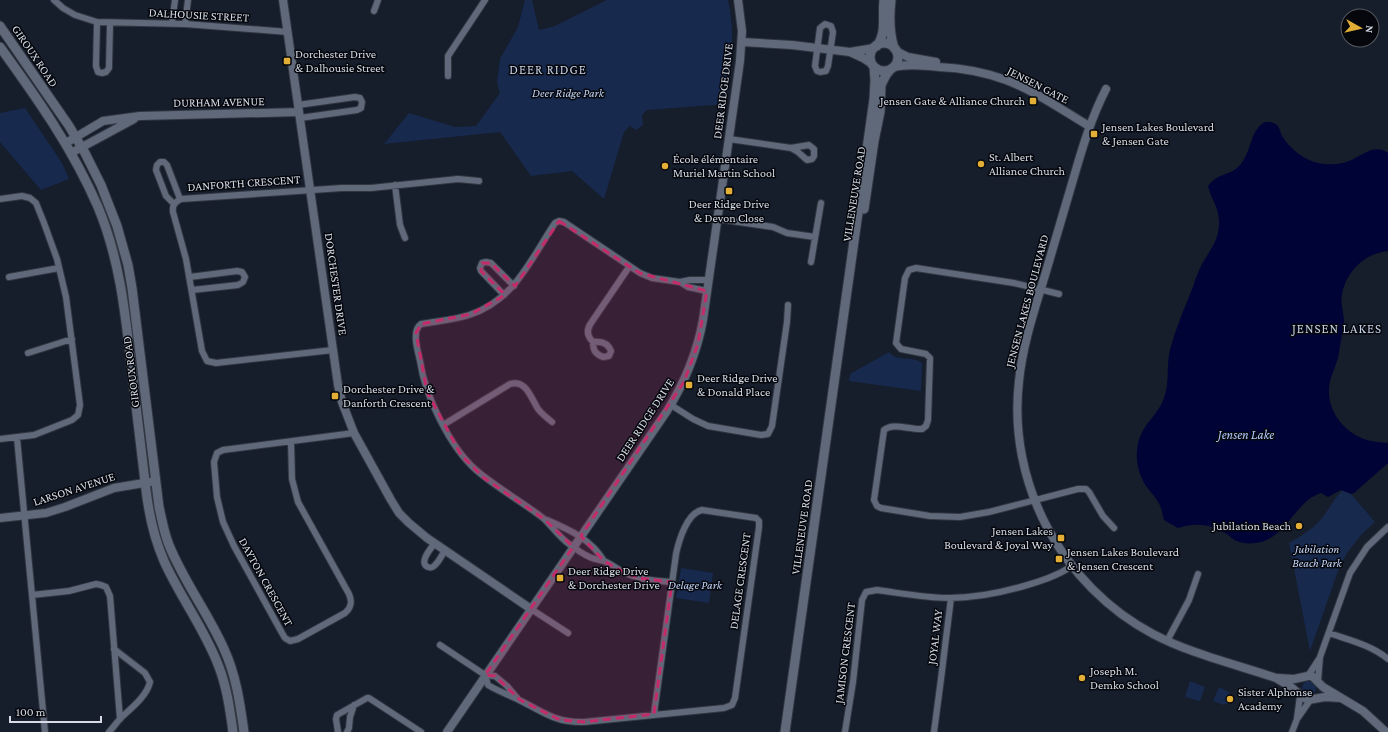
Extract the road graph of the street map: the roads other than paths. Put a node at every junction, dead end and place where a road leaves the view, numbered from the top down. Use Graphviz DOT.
graph roads {
  1 [pos="54,0"];
  2 [pos="175,0"];
  3 [pos="188,0"];
  4 [pos="283,0"];
  5 [pos="378,0"];
  6 [pos="485,0"];
  7 [pos="738,0"];
  8 [pos="884,0"];
  9 [pos="891,0"];
  10 [pos="374,11"];
  11 [pos="97,22"];
  12 [pos="110,22"];
  13 [pos="172,24"];
  14 [pos="185,24"];
  15 [pos="0,26"];
  16 [pos="288,32"];
  17 [pos="742,42"];
  18 [pos="0,47"];
  19 [pos="876,47"];
  20 [pos="818,48"];
  21 [pos="895,49"];
  22 [pos="830,50"];
  23 [pos="850,52"];
  24 [pos="873,65"];
  25 [pos="950,67"];
  26 [pos="892,68"];
  27 [pos="448,76"];
  28 [pos="1106,89"];
  29 [pos="299,112"];
  30 [pos="140,116"];
  31 [pos="1089,126"];
  32 [pos="76,137"];
  33 [pos="729,139"];
  34 [pos="66,143"];
  35 [pos="82,147"];
  36 [pos="792,148"];
  37 [pos="71,153"];
  38 [pos="479,181"];
  39 [pos="395,186"];
  40 [pos="310,190"];
  41 [pos="0,198"];
  42 [pos="180,199"];
  43 [pos="820,203"];
  44 [pos="174,204"];
  45 [pos="718,219"];
  46 [pos="815,237"];
  47 [pos="405,238"];
  48 [pos="811,262"];
  49 [pos="629,267"];
  50 [pos="60,268"];
  51 [pos="9,277"];
  52 [pos="190,277"];
  53 [pos="709,280"];
  54 [pos="680,282"];
  55 [pos="514,286"];
  56 [pos="1041,289"];
  57 [pos="192,290"];
  58 [pos="707,291"];
  59 [pos="1059,294"];
  60 [pos="504,295"];
  61 [pos="788,305"];
  62 [pos="843,325"];
  63 [pos="72,339"];
  64 [pos="593,342"];
  65 [pos="333,350"];
  66 [pos="28,353"];
  67 [pos="671,405"];
  68 [pos="552,422"];
  69 [pos="444,425"];
  70 [pos="354,433"];
  71 [pos="17,438"];
  72 [pos="0,439"];
  73 [pos="291,442"];
  74 [pos="156,481"];
  75 [pos="145,483"];
  76 [pos="1035,500"];
  77 [pos="25,516"];
  78 [pos="0,518"];
  79 [pos="544,519"];
  80 [pos="1388,527"];
  81 [pos="1114,528"];
  82 [pos="581,536"];
  83 [pos="435,543"];
  84 [pos="573,547"];
  85 [pos="446,550"];
  86 [pos="604,561"];
  87 [pos="1072,566"];
  88 [pos="1198,574"];
  89 [pos="672,582"];
  90 [pos="32,595"];
  91 [pos="951,598"];
  92 [pos="531,609"];
  93 [pos="568,633"];
  94 [pos="1329,633"];
  95 [pos="1167,640"];
  96 [pos="440,645"];
  97 [pos="114,649"];
  98 [pos="1320,657"];
  99 [pos="1388,659"];
  100 [pos="485,675"];
  101 [pos="1305,676"];
  102 [pos="1276,678"];
  103 [pos="1319,682"];
  104 [pos="1299,694"];
  105 [pos="1341,698"];
  106 [pos="1312,699"];
  107 [pos="520,700"];
  108 [pos="354,705"];
  109 [pos="654,714"];
  110 [pos="120,719"];
  111 [pos="1297,719"];
  112 [pos="45,732"];
  113 [pos="109,732"];
  114 [pos="233,732"];
  115 [pos="244,732"];
  116 [pos="338,732"];
  117 [pos="347,732"];
  118 [pos="421,732"];
  119 [pos="447,732"];
  120 [pos="785,732"];
  121 [pos="845,732"];
  122 [pos="934,732"];
  123 [pos="1292,732"];
  124 [pos="1386,732"];
  1 -- 11 [label="street, DALHOUSIE STREET"];
  2 -- 13 [label="street"];
  3 -- 14 [label="street"];
  4 -- 16 [label="street, DORCHESTER DRIVE"];
  5 -- 10 [label="street"];
  6 -- 27 [label="street"];
  7 -- 17 [label="street, DEER RIDGE DRIVE"];
  8 -- 19 [label="main road"];
  9 -- 21 [label="main road"];
  11 -- 12 [label="street, DALHOUSIE STREET"];
  11 -- 12 [label="street"];
  12 -- 13 [label="street, DALHOUSIE STREET"];
  13 -- 14 [label="street, DALHOUSIE STREET"];
  14 -- 16 [label="street, DALHOUSIE STREET"];
  15 -- 32 [label="main road, GIROUX ROAD"];
  16 -- 29 [label="street, DORCHESTER DRIVE"];
  17 -- 20 [label="street"];
  17 -- 33 [label="street, DEER RIDGE DRIVE"];
  18 -- 34 [label="main road, GIROUX ROAD"];
  19 -- 21 [label="main road"];
  19 -- 23 [label="street"];
  19 -- 24 [label="main road"];
  20 -- 22 [label="street"];
  20 -- 22 [label="street"];
  20 -- 22 [label="street"];
  21 -- 25 [label="street, JENSEN GATE"];
  21 -- 26 [label="main road"];
  22 -- 23 [label="street"];
  23 -- 24 [label="street"];
  24 -- 26 [label="main road"];
  24 -- 62 [label="main road, VILLENEUVE ROAD"];
  25 -- 26 [label="street, JENSEN GATE"];
  25 -- 31 [label="street, JENSEN GATE"];
  26 -- 62 [label="main road, VILLENEUVE ROAD"];
  28 -- 31 [label="street, JENSEN LAKES BOULEVARD"];
  29 -- 29 [label="street"];
  29 -- 30 [label="street, DURHAM AVENUE"];
  29 -- 40 [label="street, DORCHESTER DRIVE"];
  30 -- 32 [label="street, DURHAM AVENUE"];
  30 -- 35 [label="street, DURHAM AVENUE"];
  31 -- 56 [label="street, JENSEN LAKES BOULEVARD"];
  32 -- 34 [label="street, DURHAM AVENUE"];
  32 -- 35 [label="main road, GIROUX ROAD"];
  33 -- 36 [label="street"];
  33 -- 45 [label="street, DEER RIDGE DRIVE"];
  34 -- 37 [label="main road, GIROUX ROAD"];
  35 -- 37 [label="street, DURHAM AVENUE"];
  35 -- 74 [label="main road, GIROUX ROAD"];
  37 -- 75 [label="main road, GIROUX ROAD"];
  38 -- 39 [label="street, DANFORTH CRESCENT"];
  39 -- 40 [label="street, DANFORTH CRESCENT"];
  39 -- 47 [label="street"];
  40 -- 42 [label="street, DANFORTH CRESCENT"];
  40 -- 65 [label="street, DORCHESTER DRIVE"];
  41 -- 50 [label="street"];
  42 -- 44 [label="street, DANFORTH CRESCENT"];
  42 -- 44 [label="street, DANFORTH CRESCENT"];
  43 -- 46 [label="street"];
  44 -- 52 [label="street, DANFORTH CRESCENT"];
  45 -- 46 [label="street"];
  45 -- 53 [label="street, DEER RIDGE DRIVE"];
  46 -- 48 [label="street"];
  49 -- 54 [label="street"];
  49 -- 55 [label="street"];
  49 -- 64 [label="street"];
  50 -- 51 [label="street"];
  50 -- 63 [label="street"];
  52 -- 57 [label="street, DANFORTH CRESCENT"];
  52 -- 57 [label="street"];
  53 -- 54 [label="street"];
  53 -- 58 [label="street, DEER RIDGE DRIVE"];
  54 -- 58 [label="street"];
  55 -- 60 [label="street"];
  55 -- 60 [label="street"];
  56 -- 59 [label="street"];
  56 -- 76 [label="street, JENSEN LAKES BOULEVARD"];
  56 -- 76 [label="street"];
  57 -- 65 [label="street, DANFORTH CRESCENT"];
  58 -- 67 [label="street, DEER RIDGE DRIVE"];
  60 -- 69 [label="street"];
  61 -- 67 [label="street"];
  62 -- 120 [label="main road, VILLENEUVE ROAD"];
  63 -- 66 [label="street"];
  63 -- 71 [label="street"];
  65 -- 70 [label="street, DORCHESTER DRIVE"];
  67 -- 82 [label="street, DEER RIDGE DRIVE"];
  68 -- 69 [label="street"];
  69 -- 79 [label="street"];
  70 -- 73 [label="street, DAYTON CRESCENT"];
  70 -- 83 [label="street, DORCHESTER DRIVE"];
  71 -- 72 [label="street"];
  71 -- 77 [label="street"];
  73 -- 73 [label="street, DAYTON CRESCENT"];
  74 -- 75 [label="street, LARSON AVENUE"];
  74 -- 115 [label="main road, GIROUX ROAD"];
  75 -- 77 [label="street, LARSON AVENUE"];
  75 -- 114 [label="main road, GIROUX ROAD"];
  76 -- 81 [label="street"];
  76 -- 87 [label="street, JENSEN LAKES BOULEVARD"];
  77 -- 78 [label="street, LARSON AVENUE"];
  77 -- 90 [label="street"];
  79 -- 82 [label="street"];
  79 -- 84 [label="street"];
  80 -- 94 [label="street"];
  82 -- 84 [label="street, DEER RIDGE DRIVE"];
  82 -- 86 [label="street"];
  83 -- 85 [label="street, DORCHESTER DRIVE"];
  83 -- 85 [label="street"];
  84 -- 86 [label="street"];
  84 -- 92 [label="street, DEER RIDGE DRIVE"];
  85 -- 92 [label="street, DORCHESTER DRIVE"];
  86 -- 89 [label="street"];
  87 -- 91 [label="street, JOYAL WAY"];
  87 -- 95 [label="street, JENSEN LAKES BOULEVARD"];
  88 -- 95 [label="street"];
  89 -- 109 [label="street, DELAGE CRESCENT"];
  89 -- 109 [label="street, DELAGE CRESCENT"];
  90 -- 97 [label="street"];
  90 -- 112 [label="street"];
  91 -- 121 [label="street, JAMISON CRESCENT"];
  91 -- 122 [label="street, JOYAL WAY"];
  92 -- 93 [label="street"];
  92 -- 100 [label="street, DEER RIDGE DRIVE"];
  94 -- 98 [label="street"];
  94 -- 99 [label="street"];
  95 -- 102 [label="street, JENSEN LAKES BOULEVARD"];
  96 -- 100 [label="street"];
  97 -- 110 [label="street"];
  97 -- 110 [label="street"];
  98 -- 101 [label="street"];
  98 -- 103 [label="street"];
  100 -- 107 [label="street, DELAGE CRESCENT"];
  100 -- 107 [label="street, DELAGE CRESCENT"];
  100 -- 119 [label="street, DEER RIDGE DRIVE"];
  101 -- 102 [label="street, JENSEN LAKES BOULEVARD"];
  101 -- 103 [label="street"];
  101 -- 104 [label="street"];
  102 -- 104 [label="street, JENSEN LAKES BOULEVARD"];
  103 -- 105 [label="street"];
  103 -- 106 [label="street"];
  104 -- 106 [label="street"];
  104 -- 111 [label="street"];
  105 -- 106 [label="street"];
  105 -- 124 [label="street"];
  106 -- 111 [label="street"];
  107 -- 109 [label="street, DELAGE CRESCENT"];
  108 -- 116 [label="street"];
  108 -- 117 [label="street"];
  108 -- 118 [label="street"];
  110 -- 113 [label="street"];
  111 -- 123 [label="street"];
}
